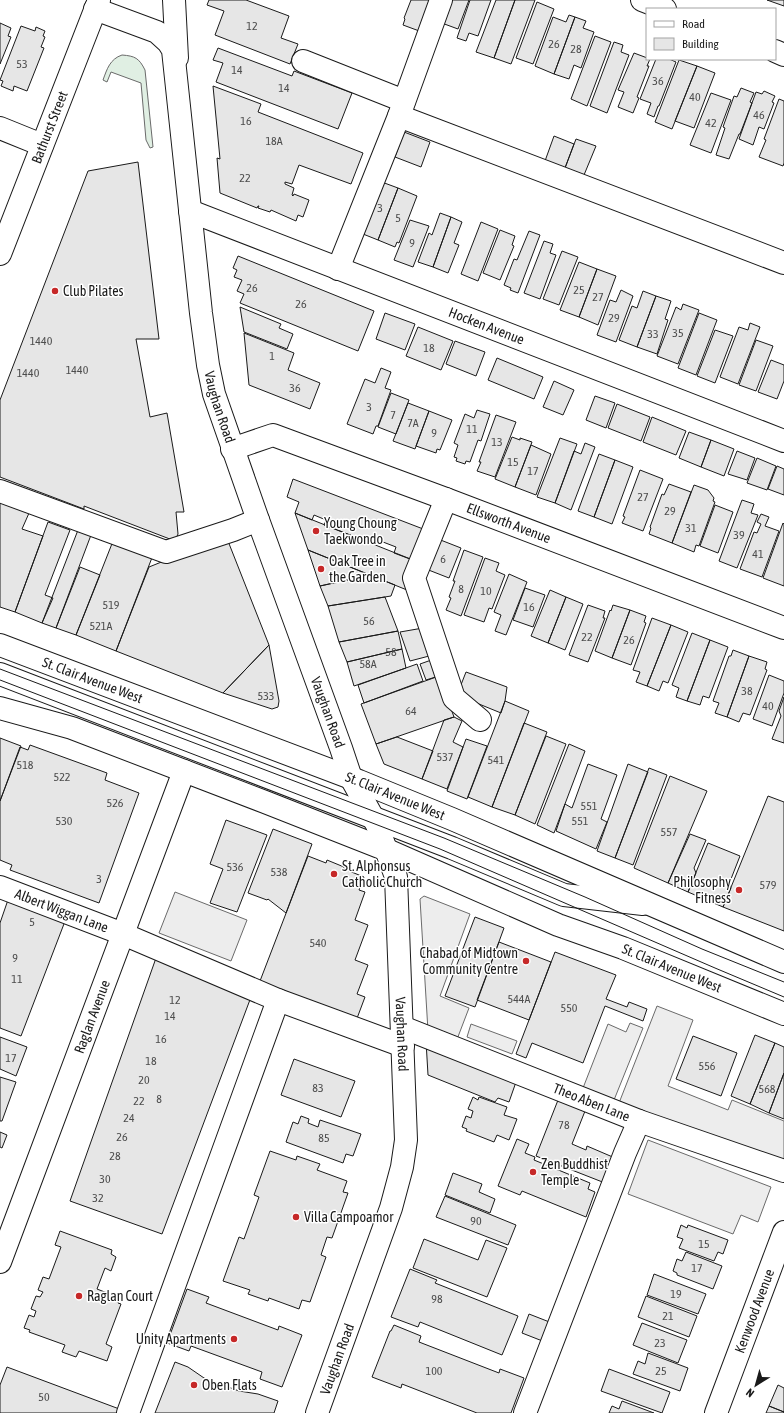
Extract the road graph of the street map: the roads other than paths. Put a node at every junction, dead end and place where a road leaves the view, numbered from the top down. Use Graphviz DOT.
graph roads {
  1 [pos="174,0"];
  2 [pos="441,0"];
  3 [pos="642,0"];
  4 [pos="97,4"];
  5 [pos="662,8"];
  6 [pos="303,61"];
  7 [pos="176,77"];
  8 [pos="401,108"];
  9 [pos="0,128"];
  10 [pos="42,145"];
  11 [pos="190,211"];
  12 [pos="0,254"];
  13 [pos="784,263"];
  14 [pos="338,269"];
  15 [pos="784,441"];
  16 [pos="232,449"];
  17 [pos="0,491"];
  18 [pos="446,499"];
  19 [pos="258,520"];
  20 [pos="784,628"];
  21 [pos="0,645"];
  22 [pos="0,674"];
  23 [pos="0,708"];
  24 [pos="480,720"];
  25 [pos="184,771"];
  26 [pos="351,778"];
  27 [pos="372,817"];
  28 [pos="387,850"];
  29 [pos="0,887"];
  30 [pos="649,905"];
  31 [pos="123,934"];
  32 [pos="784,962"];
  33 [pos="278,1000"];
  34 [pos="784,1014"];
  35 [pos="402,1036"];
  36 [pos="639,1121"];
  37 [pos="784,1172"];
  38 [pos="784,1232"];
  39 [pos="0,1262"];
  40 [pos="128,1413"];
  41 [pos="317,1413"];
  42 [pos="525,1413"];
  43 [pos="716,1413"];
  1 -- 7 [label="street, Vaughan Road"];
  2 -- 8 [label="street"];
  3 -- 5 [label="street"];
  4 -- 7 [label="street, Vaughan Road"];
  4 -- 10 [label="street, Bathurst Street"];
  6 -- 8 [label="street"];
  7 -- 11 [label="street, Vaughan Road"];
  8 -- 13 [label="street"];
  8 -- 14 [label="street"];
  9 -- 10 [label="street"];
  10 -- 12 [label="street, Bathurst Street"];
  11 -- 14 [label="street, Hocken Avenue"];
  11 -- 16 [label="street, Vaughan Road"];
  14 -- 15 [label="street, Hocken Avenue"];
  16 -- 18 [label="street, Ellsworth Avenue"];
  16 -- 19 [label="street, Vaughan Road"];
  17 -- 19 [label="street"];
  18 -- 20 [label="street, Ellsworth Avenue"];
  18 -- 24 [label="street"];
  19 -- 26 [label="street, Vaughan Road"];
  21 -- 26 [label="street, St. Clair Avenue West"];
  22 -- 27 [label="street"];
  23 -- 25 [label="street, St. Clair Avenue West"];
  25 -- 28 [label="street, St. Clair Avenue West"];
  25 -- 31 [label="street, Raglan Avenue"];
  26 -- 27 [label="street, Vaughan Road"];
  26 -- 30 [label="street, St. Clair Avenue West"];
  27 -- 28 [label="street, Vaughan Road"];
  27 -- 30 [label="street"];
  28 -- 34 [label="street, St. Clair Avenue West"];
  28 -- 35 [label="street, Vaughan Road"];
  29 -- 31 [label="street, Albert Wiggan Lane"];
  30 -- 32 [label="street, St. Clair Avenue West"];
  31 -- 33 [label="street, Albert Wiggan Lane"];
  31 -- 39 [label="street, Raglan Avenue"];
  33 -- 35 [label="street, Theo Aben Lane"];
  33 -- 40 [label="street"];
  35 -- 36 [label="street, Theo Aben Lane"];
  35 -- 41 [label="street, Vaughan Road"];
  36 -- 37 [label="street, Theo Aben Lane"];
  36 -- 42 [label="street"];
  38 -- 43 [label="street, Kenwood Avenue"];
}
